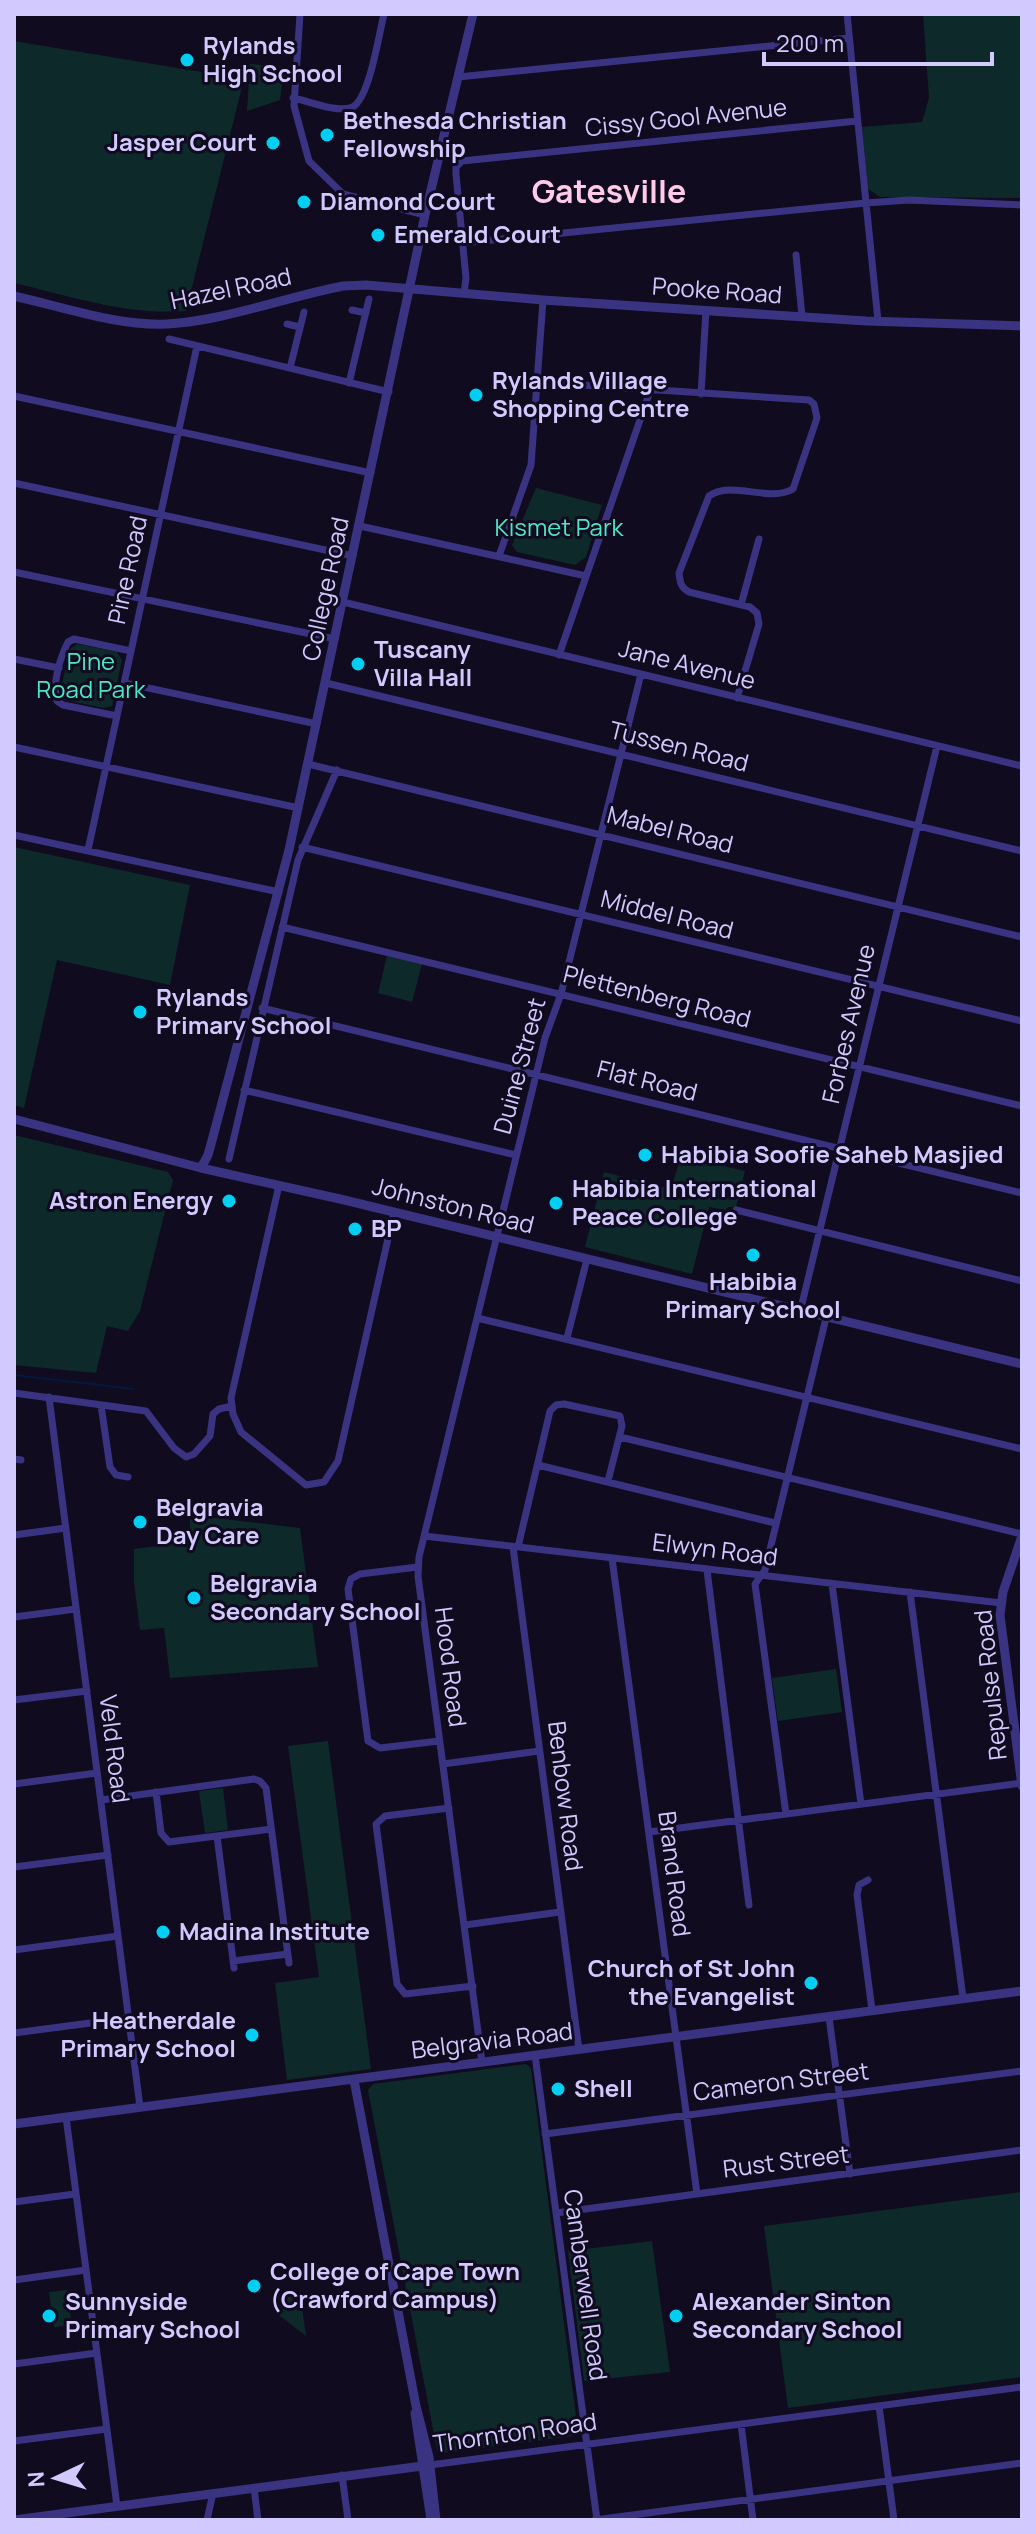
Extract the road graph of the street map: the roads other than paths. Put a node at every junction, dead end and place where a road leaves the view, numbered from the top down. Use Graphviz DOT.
graph roads {
  1 [pos="300,14"];
  2 [pos="384,14"];
  3 [pos="473,14"];
  4 [pos="847,14"];
  5 [pos="849,38"];
  6 [pos="458,77"];
  7 [pos="293,98"];
  8 [pos="857,121"];
  9 [pos="866,203"];
  10 [pos="1022,205"];
  11 [pos="425,215"];
  12 [pos="462,243"];
  13 [pos="796,255"];
  14 [pos="411,287"];
  15 [pos="464,293"];
  16 [pos="14,296"];
  17 [pos="369,299"];
  18 [pos="543,300"];
  19 [pos="352,310"];
  20 [pos="706,310"];
  21 [pos="304,312"];
  22 [pos="366,313"];
  23 [pos="802,316"];
  24 [pos="878,321"];
  25 [pos="287,324"];
  26 [pos="1022,326"];
  27 [pos="300,327"];
  28 [pos="169,339"];
  29 [pos="197,346"];
  30 [pos="290,368"];
  31 [pos="537,382"];
  32 [pos="349,383"];
  33 [pos="650,391"];
  34 [pos="389,392"];
  35 [pos="701,394"];
  36 [pos="14,396"];
  37 [pos="178,432"];
  38 [pos="371,473"];
  39 [pos="14,483"];
  40 [pos="161,514"];
  41 [pos="360,526"];
  42 [pos="759,539"];
  43 [pos="353,556"];
  44 [pos="499,556"];
  45 [pos="14,572"];
  46 [pos="586,576"];
  47 [pos="143,599"];
  48 [pos="343,602"];
  49 [pos="741,605"];
  50 [pos="335,639"];
  51 [pos="131,651"];
  52 [pos="559,655"];
  53 [pos="14,659"];
  54 [pos="59,668"];
  55 [pos="641,674"];
  56 [pos="125,683"];
  57 [pos="326,683"];
  58 [pos="737,698"];
  59 [pos="117,716"];
  60 [pos="317,724"];
  61 [pos="937,746"];
  62 [pos="14,747"];
  63 [pos="620,754"];
  64 [pos="308,764"];
  65 [pos="1022,766"];
  66 [pos="106,767"];
  67 [pos="337,770"];
  68 [pos="299,808"];
  69 [pos="918,826"];
  70 [pos="600,834"];
  71 [pos="14,835"];
  72 [pos="302,847"];
  73 [pos="88,850"];
  74 [pos="1022,851"];
  75 [pos="279,892"];
  76 [pos="897,906"];
  77 [pos="581,914"];
  78 [pos="282,927"];
  79 [pos="1022,937"];
  80 [pos="878,987"];
  81 [pos="561,994"];
  82 [pos="262,1008"];
  83 [pos="1022,1021"];
  84 [pos="859,1067"];
  85 [pos="536,1075"];
  86 [pos="244,1090"];
  87 [pos="1022,1106"];
  88 [pos="14,1119"];
  89 [pos="839,1148"];
  90 [pos="516,1155"];
  91 [pos="229,1159"];
  92 [pos="201,1168"];
  93 [pos="279,1185"];
  94 [pos="1022,1193"];
  95 [pos="736,1210"];
  96 [pos="394,1212"];
  97 [pos="820,1231"];
  98 [pos="496,1237"];
  99 [pos="587,1259"];
  100 [pos="1022,1281"];
  101 [pos="800,1312"];
  102 [pos="477,1318"];
  103 [pos="826,1318"];
  104 [pos="567,1338"];
  105 [pos="1022,1364"];
  106 [pos="14,1393"];
  107 [pos="49,1397"];
  108 [pos="807,1397"];
  109 [pos="101,1405"];
  110 [pos="232,1406"];
  111 [pos="620,1437"];
  112 [pos="1022,1449"];
  113 [pos="538,1465"];
  114 [pos="128,1477"];
  115 [pos="787,1477"];
  116 [pos="608,1481"];
  117 [pos="775,1523"];
  118 [pos="66,1528"];
  119 [pos="14,1535"];
  120 [pos="1022,1535"];
  121 [pos="424,1536"];
  122 [pos="515,1547"];
  123 [pos="1019,1556"];
  124 [pos="612,1558"];
  125 [pos="418,1567"];
  126 [pos="707,1570"];
  127 [pos="761,1576"];
  128 [pos="832,1584"];
  129 [pos="910,1592"];
  130 [pos="1001,1603"];
  131 [pos="76,1609"];
  132 [pos="14,1617"];
  133 [pos="87,1691"];
  134 [pos="14,1700"];
  135 [pos="439,1741"];
  136 [pos="539,1751"];
  137 [pos="443,1764"];
  138 [pos="97,1773"];
  139 [pos="14,1784"];
  140 [pos="1022,1784"];
  141 [pos="156,1792"];
  142 [pos="936,1794"];
  143 [pos="101,1800"];
  144 [pos="861,1804"];
  145 [pos="449,1808"];
  146 [pos="786,1814"];
  147 [pos="740,1819"];
  148 [pos="271,1829"];
  149 [pos="649,1832"];
  150 [pos="217,1836"];
  151 [pos="108,1855"];
  152 [pos="14,1867"];
  153 [pos="868,1880"];
  154 [pos="749,1905"];
  155 [pos="560,1912"];
  156 [pos="465,1925"];
  157 [pos="118,1936"];
  158 [pos="14,1950"];
  159 [pos="473,1986"];
  160 [pos="1022,1991"];
  161 [pos="963,1998"];
  162 [pos="872,2010"];
  163 [pos="829,2017"];
  164 [pos="129,2018"];
  165 [pos="14,2033"];
  166 [pos="675,2037"];
  167 [pos="579,2050"];
  168 [pos="535,2055"];
  169 [pos="482,2062"];
  170 [pos="1022,2071"];
  171 [pos="354,2080"];
  172 [pos="840,2095"];
  173 [pos="140,2107"];
  174 [pos="686,2115"];
  175 [pos="66,2117"];
  176 [pos="14,2124"];
  177 [pos="545,2134"];
  178 [pos="1022,2150"];
  179 [pos="850,2174"];
  180 [pos="75,2194"];
  181 [pos="697,2194"];
  182 [pos="14,2202"];
  183 [pos="556,2213"];
  184 [pos="86,2270"];
  185 [pos="14,2280"];
  186 [pos="97,2353"];
  187 [pos="14,2364"];
  188 [pos="1022,2387"];
  189 [pos="879,2406"];
  190 [pos="741,2424"];
  191 [pos="107,2429"];
  192 [pos="14,2441"];
  193 [pos="586,2444"];
  194 [pos="1022,2463"];
  195 [pos="426,2466"];
  196 [pos="342,2475"];
  197 [pos="889,2481"];
  198 [pos="254,2488"];
  199 [pos="213,2493"];
  200 [pos="750,2499"];
  201 [pos="117,2506"];
  202 [pos="14,2520"];
  203 [pos="207,2520"];
  204 [pos="258,2520"];
  205 [pos="348,2520"];
  206 [pos="433,2520"];
  207 [pos="595,2520"];
  208 [pos="753,2520"];
  209 [pos="894,2520"];
  1 -- 7 [label="street"];
  2 -- 7 [label="street"];
  3 -- 6 [label="street, College Road"];
  4 -- 5 [label="street"];
  5 -- 6 [label="street"];
  5 -- 8 [label="street"];
  6 -- 11 [label="street, College Road"];
  7 -- 11 [label="street"];
  8 -- 9 [label="street"];
  8 -- 12 [label="street, Cissy Gool Avenue"];
  9 -- 10 [label="street"];
  9 -- 12 [label="street"];
  9 -- 24 [label="street"];
  11 -- 14 [label="street, College Road"];
  12 -- 15 [label="street, Cissy Gool Avenue"];
  13 -- 23 [label="street"];
  14 -- 15 [label="street, Pooke Road"];
  14 -- 16 [label="street, Hazel Road"];
  14 -- 34 [label="street, College Road"];
  15 -- 18 [label="street, Pooke Road"];
  17 -- 22 [label="street"];
  18 -- 20 [label="street, Pooke Road"];
  18 -- 31 [label="street"];
  19 -- 22 [label="street"];
  20 -- 23 [label="street, Pooke Road"];
  20 -- 35 [label="street"];
  21 -- 27 [label="street"];
  22 -- 32 [label="street"];
  23 -- 24 [label="street, Pooke Road"];
  24 -- 26 [label="street, Pooke Road"];
  25 -- 27 [label="street"];
  27 -- 30 [label="street"];
  28 -- 29 [label="street, Hazel Road"];
  29 -- 30 [label="street, Hazel Road"];
  29 -- 37 [label="street, Pine Road"];
  30 -- 32 [label="street, Hazel Road"];
  31 -- 33 [label="street"];
  31 -- 44 [label="street"];
  32 -- 34 [label="street, Hazel Road"];
  33 -- 35 [label="street"];
  33 -- 46 [label="street"];
  34 -- 38 [label="street, College Road"];
  35 -- 49 [label="street"];
  36 -- 37 [label="street"];
  37 -- 38 [label="street"];
  37 -- 40 [label="street, Pine Road"];
  38 -- 41 [label="street, College Road"];
  39 -- 40 [label="street"];
  40 -- 43 [label="street"];
  40 -- 47 [label="street, Pine Road"];
  41 -- 43 [label="street, College Road"];
  41 -- 44 [label="street"];
  42 -- 49 [label="street"];
  43 -- 48 [label="street, College Road"];
  44 -- 46 [label="street"];
  45 -- 47 [label="street"];
  46 -- 52 [label="street"];
  47 -- 50 [label="street"];
  47 -- 51 [label="street, Pine Road"];
  48 -- 50 [label="street, College Road"];
  48 -- 52 [label="street, Jane Avenue"];
  49 -- 58 [label="street"];
  50 -- 57 [label="street, College Road"];
  51 -- 54 [label="street"];
  51 -- 56 [label="street, Pine Road"];
  52 -- 55 [label="street, Jane Avenue"];
  53 -- 54 [label="street"];
  54 -- 59 [label="street"];
  55 -- 58 [label="street, Jane Avenue"];
  55 -- 63 [label="street, Duine Street"];
  56 -- 59 [label="street, Pine Road"];
  56 -- 60 [label="street"];
  57 -- 60 [label="street, College Road"];
  57 -- 63 [label="street, Tussen Road"];
  58 -- 61 [label="street, Jane Avenue"];
  59 -- 66 [label="street, Pine Road"];
  60 -- 64 [label="street, College Road"];
  61 -- 65 [label="street, Jane Avenue"];
  61 -- 69 [label="street, Forbes Avenue"];
  62 -- 66 [label="street"];
  63 -- 69 [label="street, Tussen Road"];
  63 -- 70 [label="street, Duine Street"];
  64 -- 67 [label="street, Mabel Road"];
  64 -- 68 [label="street, College Road"];
  66 -- 68 [label="street"];
  66 -- 73 [label="street, Pine Road"];
  67 -- 70 [label="street, Mabel Road"];
  67 -- 72 [label="street"];
  68 -- 75 [label="street, College Road"];
  69 -- 74 [label="street, Tussen Road"];
  69 -- 76 [label="street, Forbes Avenue"];
  70 -- 76 [label="street, Mabel Road"];
  70 -- 77 [label="street, Duine Street"];
  71 -- 73 [label="street"];
  72 -- 77 [label="street, Middel Road"];
  72 -- 78 [label="street"];
  73 -- 75 [label="street"];
  75 -- 92 [label="street, College Road"];
  76 -- 79 [label="street, Mabel Road"];
  76 -- 80 [label="street, Forbes Avenue"];
  77 -- 80 [label="street, Middel Road"];
  77 -- 81 [label="street, Duine Street"];
  78 -- 81 [label="street, Plettenberg Road"];
  78 -- 82 [label="street"];
  80 -- 83 [label="street, Middel Road"];
  80 -- 84 [label="street, Forbes Avenue"];
  81 -- 84 [label="street, Plettenberg Road"];
  81 -- 85 [label="street, Duine Street"];
  82 -- 85 [label="street, Flat Road"];
  82 -- 86 [label="street"];
  84 -- 87 [label="street, Plettenberg Road"];
  84 -- 89 [label="street, Forbes Avenue"];
  85 -- 89 [label="street, Flat Road"];
  85 -- 90 [label="street, Duine Street"];
  86 -- 90 [label="street"];
  86 -- 91 [label="street"];
  88 -- 92 [label="street, Johnston Road"];
  89 -- 94 [label="street, Flat Road"];
  89 -- 97 [label="street, Forbes Avenue"];
  90 -- 98 [label="street, Duine Street"];
  92 -- 93 [label="street, Johnston Road"];
  93 -- 96 [label="street, Johnston Road"];
  93 -- 110 [label="street"];
  95 -- 97 [label="street"];
  96 -- 98 [label="street, Johnston Road"];
  96 -- 110 [label="street"];
  97 -- 100 [label="street"];
  97 -- 101 [label="street, Forbes Avenue"];
  98 -- 99 [label="street, Johnston Road"];
  98 -- 102 [label="street, Hood Road"];
  99 -- 101 [label="street, Johnston Road"];
  99 -- 104 [label="street"];
  101 -- 103 [label="street, Johnston Road"];
  102 -- 104 [label="street"];
  102 -- 121 [label="street, Hood Road"];
  103 -- 105 [label="street, Johnston Road"];
  103 -- 108 [label="street"];
  104 -- 108 [label="street"];
  106 -- 107 [label="street"];
  107 -- 109 [label="street"];
  107 -- 118 [label="street, Veld Road"];
  108 -- 112 [label="street"];
  108 -- 115 [label="street"];
  109 -- 110 [label="street"];
  109 -- 114 [label="street"];
  111 -- 113 [label="street, Benbow Road"];
  111 -- 115 [label="street"];
  111 -- 116 [label="street"];
  113 -- 116 [label="street"];
  113 -- 122 [label="street, Benbow Road"];
  115 -- 117 [label="street"];
  115 -- 120 [label="street"];
  116 -- 117 [label="street"];
  117 -- 127 [label="street"];
  118 -- 119 [label="street"];
  118 -- 131 [label="street, Veld Road"];
  120 -- 123 [label="street, Repulse Road"];
  121 -- 122 [label="street, Elwyn Road"];
  121 -- 125 [label="street, Hood Road"];
  122 -- 124 [label="street, Elwyn Road"];
  122 -- 136 [label="street, Benbow Road"];
  123 -- 130 [label="street, Repulse Road"];
  124 -- 126 [label="street, Elwyn Road"];
  124 -- 149 [label="street, Brand Road"];
  125 -- 135 [label="street, Hood Road"];
  125 -- 135 [label="street"];
  126 -- 127 [label="street, Elwyn Road"];
  126 -- 147 [label="street"];
  127 -- 128 [label="street, Elwyn Road"];
  127 -- 146 [label="street"];
  128 -- 129 [label="street, Elwyn Road"];
  128 -- 144 [label="street"];
  129 -- 130 [label="street, Elwyn Road"];
  129 -- 142 [label="street"];
  130 -- 140 [label="street, Repulse Road"];
  131 -- 132 [label="street"];
  131 -- 133 [label="street, Veld Road"];
  133 -- 134 [label="street"];
  133 -- 138 [label="street, Veld Road"];
  135 -- 137 [label="street, Hood Road"];
  136 -- 137 [label="street"];
  136 -- 155 [label="street, Benbow Road"];
  137 -- 145 [label="street, Hood Road"];
  138 -- 139 [label="street"];
  138 -- 143 [label="street, Veld Road"];
  140 -- 142 [label="street"];
  141 -- 143 [label="street"];
  141 -- 148 [label="street"];
  141 -- 150 [label="street"];
  142 -- 144 [label="street"];
  142 -- 161 [label="street"];
  143 -- 151 [label="street, Veld Road"];
  144 -- 146 [label="street"];
  145 -- 156 [label="street, Hood Road"];
  145 -- 159 [label="street"];
  146 -- 147 [label="street"];
  147 -- 149 [label="street"];
  147 -- 154 [label="street"];
  148 -- 150 [label="street"];
  148 -- 150 [label="street"];
  149 -- 166 [label="street, Brand Road"];
  151 -- 152 [label="street"];
  151 -- 157 [label="street, Veld Road"];
  153 -- 162 [label="street"];
  155 -- 156 [label="street"];
  155 -- 167 [label="street, Benbow Road"];
  156 -- 159 [label="street, Hood Road"];
  157 -- 158 [label="street"];
  157 -- 164 [label="street, Veld Road"];
  159 -- 169 [label="street, Hood Road"];
  160 -- 161 [label="street, Belgravia Road"];
  161 -- 162 [label="street, Belgravia Road"];
  162 -- 163 [label="street, Belgravia Road"];
  163 -- 166 [label="street, Belgravia Road"];
  163 -- 172 [label="street"];
  164 -- 165 [label="street"];
  164 -- 173 [label="street, Veld Road"];
  166 -- 167 [label="street, Belgravia Road"];
  166 -- 174 [label="street, Brand Road"];
  167 -- 168 [label="street, Belgravia Road"];
  168 -- 169 [label="street, Belgravia Road"];
  168 -- 177 [label="street, Camberwell Road"];
  169 -- 171 [label="street, Belgravia Road"];
  170 -- 172 [label="street, Cameron Street"];
  171 -- 173 [label="street, Belgravia Road"];
  171 -- 195 [label="street"];
  172 -- 174 [label="street, Cameron Street"];
  172 -- 179 [label="street"];
  173 -- 175 [label="street, Belgravia Road"];
  174 -- 177 [label="street, Cameron Street"];
  174 -- 181 [label="street, Brand Road"];
  175 -- 176 [label="street, Belgravia Road"];
  175 -- 180 [label="street"];
  177 -- 183 [label="street, Camberwell Road"];
  178 -- 179 [label="street, Rust Street"];
  179 -- 181 [label="street, Rust Street"];
  180 -- 182 [label="street"];
  180 -- 184 [label="street"];
  181 -- 183 [label="street, Rust Street"];
  183 -- 193 [label="street, Camberwell Road"];
  184 -- 185 [label="street"];
  184 -- 186 [label="street"];
  186 -- 187 [label="street"];
  186 -- 191 [label="street"];
  188 -- 189 [label="street, Thornton Road"];
  189 -- 190 [label="street, Thornton Road"];
  189 -- 197 [label="street"];
  190 -- 193 [label="street, Thornton Road"];
  190 -- 200 [label="street"];
  191 -- 192 [label="street"];
  191 -- 201 [label="street"];
  193 -- 195 [label="street, Thornton Road"];
  193 -- 207 [label="street, Camberwell Road"];
  194 -- 197 [label="street"];
  195 -- 196 [label="street, Thornton Road"];
  195 -- 206 [label="street"];
  196 -- 198 [label="street, Thornton Road"];
  196 -- 205 [label="street"];
  197 -- 200 [label="street"];
  197 -- 209 [label="street"];
  198 -- 199 [label="street, Thornton Road"];
  198 -- 204 [label="street"];
  199 -- 201 [label="street, Thornton Road"];
  199 -- 203 [label="street"];
  200 -- 207 [label="street"];
  200 -- 208 [label="street"];
  201 -- 202 [label="street, Thornton Road"];
}
